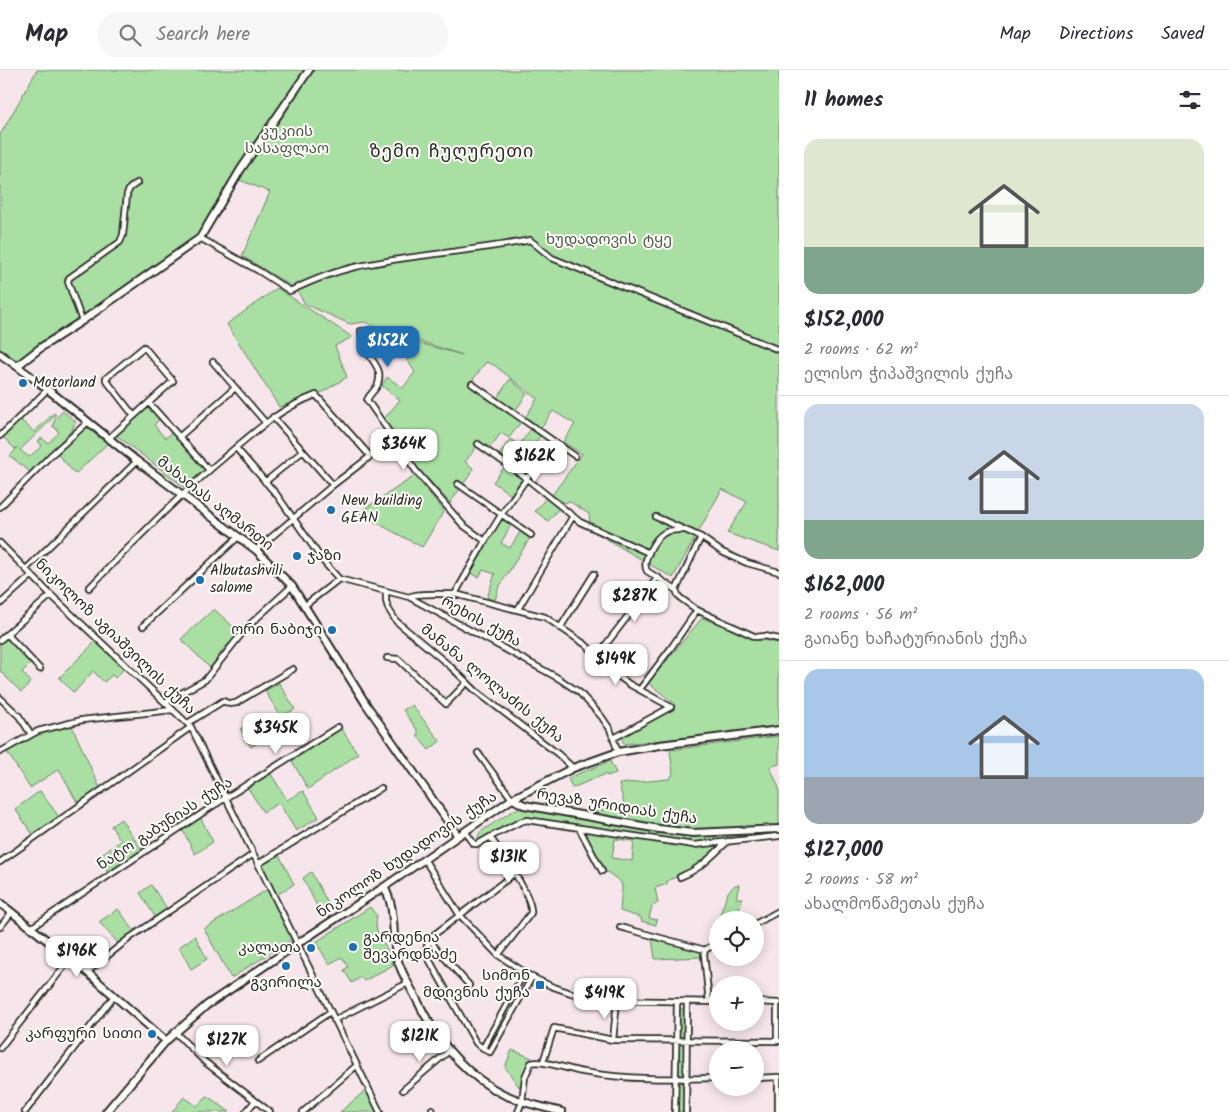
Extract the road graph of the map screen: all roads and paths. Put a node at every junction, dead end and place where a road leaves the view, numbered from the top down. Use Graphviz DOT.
graph roads {
  1 [pos="309,70"];
  2 [pos="137,183"];
  3 [pos="200,238"];
  4 [pos="82,322"];
  5 [pos="361,331"];
  6 [pos="779,350"];
  7 [pos="0,354"];
  8 [pos="213,362"];
  9 [pos="17,366"];
  10 [pos="472,384"];
  11 [pos="235,388"];
  12 [pos="48,389"];
  13 [pos="150,403"];
  14 [pos="134,416"];
  15 [pos="273,417"];
  16 [pos="88,422"];
  17 [pos="265,422"];
  18 [pos="0,436"];
  19 [pos="179,437"];
  20 [pos="109,438"];
  21 [pos="393,439"];
  22 [pos="553,441"];
  23 [pos="478,444"];
  24 [pos="236,448"];
  25 [pos="303,450"];
  26 [pos="370,456"];
  27 [pos="575,456"];
  28 [pos="138,461"];
  29 [pos="209,470"];
  30 [pos="526,478"];
  31 [pos="265,482"];
  32 [pos="458,484"];
  33 [pos="333,485"];
  34 [pos="183,494"];
  35 [pos="0,507"];
  36 [pos="501,515"];
  37 [pos="573,516"];
  38 [pos="656,517"];
  39 [pos="294,518"];
  40 [pos="684,530"];
  41 [pos="530,535"];
  42 [pos="238,537"];
  43 [pos="701,537"];
  44 [pos="485,541"];
  45 [pos="0,544"];
  46 [pos="256,550"];
  47 [pos="649,553"];
  48 [pos="26,569"];
  49 [pos="779,572"];
  50 [pos="594,574"];
  51 [pos="32,575"];
  52 [pos="658,577"];
  53 [pos="339,579"];
  54 [pos="292,586"];
  55 [pos="89,588"];
  56 [pos="676,590"];
  57 [pos="386,591"];
  58 [pos="455,594"];
  59 [pos="51,595"];
  60 [pos="409,597"];
  61 [pos="0,604"];
  62 [pos="304,606"];
  63 [pos="518,609"];
  64 [pos="697,610"];
  65 [pos="143,626"];
  66 [pos="560,628"];
  67 [pos="7,634"];
  68 [pos="779,638"];
  69 [pos="0,640"];
  70 [pos="597,656"];
  71 [pos="387,658"];
  72 [pos="40,669"];
  73 [pos="293,669"];
  74 [pos="467,682"];
  75 [pos="640,689"];
  76 [pos="0,698"];
  77 [pos="165,702"];
  78 [pos="172,710"];
  79 [pos="189,725"];
  80 [pos="338,727"];
  81 [pos="779,730"];
  82 [pos="31,734"];
  83 [pos="614,738"];
  84 [pos="0,752"];
  85 [pos="618,752"];
  86 [pos="478,753"];
  87 [pos="573,768"];
  88 [pos="381,788"];
  89 [pos="513,799"];
  90 [pos="225,800"];
  91 [pos="579,828"];
  92 [pos="779,829"];
  93 [pos="465,832"];
  94 [pos="458,836"];
  95 [pos="779,836"];
  96 [pos="490,837"];
  97 [pos="728,841"];
  98 [pos="252,855"];
  99 [pos="424,859"];
  100 [pos="0,862"];
  101 [pos="258,864"];
  102 [pos="602,870"];
  103 [pos="514,874"];
  104 [pos="680,877"];
  105 [pos="384,888"];
  106 [pos="0,903"];
  107 [pos="779,911"];
  108 [pos="12,912"];
  109 [pos="459,914"];
  110 [pos="764,919"];
  111 [pos="0,927"];
  112 [pos="32,927"];
  113 [pos="620,927"];
  114 [pos="431,940"];
  115 [pos="297,944"];
  116 [pos="709,948"];
  117 [pos="705,950"];
  118 [pos="498,955"];
  119 [pos="70,959"];
  120 [pos="87,972"];
  121 [pos="524,972"];
  122 [pos="532,977"];
  123 [pos="408,983"];
  124 [pos="469,985"];
  125 [pos="114,996"];
  126 [pos="617,1001"];
  127 [pos="677,1002"];
  128 [pos="687,1002"];
  129 [pos="709,1002"];
  130 [pos="764,1002"];
  131 [pos="778,1003"];
  132 [pos="330,1012"];
  133 [pos="334,1020"];
  134 [pos="175,1032"];
  135 [pos="614,1040"];
  136 [pos="166,1041"];
  137 [pos="676,1041"];
  138 [pos="687,1041"];
  139 [pos="778,1041"];
  140 [pos="0,1048"];
  141 [pos="483,1048"];
  142 [pos="449,1051"];
  143 [pos="258,1061"];
  144 [pos="543,1062"];
  145 [pos="356,1066"];
  146 [pos="779,1077"];
  147 [pos="686,1078"];
  148 [pos="709,1078"];
  149 [pos="764,1078"];
  150 [pos="676,1079"];
  151 [pos="404,1090"];
  152 [pos="255,1101"];
  153 [pos="522,1102"];
  154 [pos="25,1112"];
  155 [pos="106,1112"];
  156 [pos="246,1112"];
  157 [pos="270,1112"];
  158 [pos="303,1112"];
  159 [pos="380,1112"];
  160 [pos="518,1112"];
  161 [pos="562,1112"];
  162 [pos="676,1112"];
  163 [pos="686,1112"];
  164 [pos="778,1112"];
  1 -- 3 [label="main road"];
  2 -- 4 [label="street"];
  3 -- 4 [label="main road"];
  3 -- 6 [label="street"];
  4 -- 9 [label="main road"];
  5 -- 21 [label="street"];
  7 -- 9 [label="main road, მახათას აღმართი"];
  8 -- 11 [label="street"];
  9 -- 12 [label="main road, მახათას აღმართი"];
  10 -- 22 [label="street"];
  11 -- 17 [label="street"];
  11 -- 19 [label="street"];
  12 -- 16 [label="main road, მახათას აღმართი"];
  12 -- 18 [label="street"];
  13 -- 14 [label="street"];
  13 -- 14 [label="street"];
  13 -- 19 [label="street"];
  14 -- 20 [label="street"];
  15 -- 17 [label="street"];
  15 -- 25 [label="street"];
  15 -- 26 [label="street"];
  16 -- 20 [label="main road, მახათას აღმართი"];
  16 -- 35 [label="street"];
  17 -- 24 [label="street"];
  19 -- 29 [label="street"];
  20 -- 28 [label="main road, მახათას აღმართი"];
  21 -- 26 [label="street"];
  21 -- 44 [label="street"];
  22 -- 27 [label="street"];
  22 -- 30 [label="street"];
  23 -- 30 [label="street"];
  24 -- 29 [label="street"];
  24 -- 31 [label="street"];
  25 -- 31 [label="street"];
  25 -- 33 [label="street"];
  26 -- 33 [label="street"];
  28 -- 34 [label="main road, მახათას აღმართი"];
  28 -- 48 [label="street"];
  29 -- 34 [label="street"];
  30 -- 36 [label="street"];
  30 -- 37 [label="street"];
  31 -- 39 [label="street"];
  32 -- 36 [label="street"];
  33 -- 39 [label="street"];
  34 -- 42 [label="main road, მახათას აღმართი"];
  34 -- 55 [label="street"];
  36 -- 41 [label="street"];
  36 -- 44 [label="street"];
  37 -- 47 [label="street"];
  37 -- 63 [label="street"];
  38 -- 40 [label="street"];
  39 -- 46 [label="street"];
  39 -- 53 [label="street"];
  40 -- 43 [label="street"];
  40 -- 47 [label="street"];
  42 -- 46 [label="main road, მახათას აღმართი"];
  42 -- 65 [label="street"];
  43 -- 49 [label="street"];
  43 -- 56 [label="street"];
  44 -- 58 [label="street"];
  45 -- 48 [label="street, ნიკოლოზ აგიაშვილის ქუჩა"];
  46 -- 54 [label="main road, მახათას აღმართი"];
  47 -- 52 [label="street"];
  48 -- 51 [label="street, ნიკოლოზ აგიაშვილის ქუჩა"];
  50 -- 66 [label="street"];
  51 -- 59 [label="street, ნიკოლოზ აგიაშვილის ქუჩა"];
  51 -- 61 [label="street"];
  52 -- 56 [label="street"];
  52 -- 70 [label="street"];
  53 -- 57 [label="street, რეხის ქუჩა"];
  53 -- 62 [label="street"];
  54 -- 62 [label="main road, მახათას აღმართი"];
  54 -- 77 [label="street"];
  56 -- 64 [label="street"];
  57 -- 60 [label="street, რეხის ქუჩა"];
  57 -- 74 [label="street, მანანა ლოლაძის ქუჩა"];
  58 -- 60 [label="street"];
  58 -- 63 [label="street"];
  59 -- 67 [label="street"];
  59 -- 77 [label="street, ნიკოლოზ აგიაშვილის ქუჩა"];
  60 -- 83 [label="street, რეხის ქუჩა"];
  62 -- 94 [label="main road, მახათას აღმართი"];
  63 -- 66 [label="street"];
  64 -- 68 [label="street"];
  64 -- 75 [label="street"];
  66 -- 70 [label="street"];
  67 -- 69 [label="street"];
  67 -- 72 [label="street"];
  70 -- 75 [label="street"];
  71 -- 74 [label="street"];
  73 -- 79 [label="street"];
  74 -- 87 [label="street, მანანა ლოლაძის ქუჩა"];
  75 -- 83 [label="street"];
  76 -- 82 [label="street"];
  77 -- 78 [label="street, ნიკოლოზ აგიაშვილის ქუჩა"];
  78 -- 79 [label="street, ნიკოლოზ აგიაშვილის ქუჩა"];
  78 -- 82 [label="street"];
  79 -- 90 [label="street, ნიკოლოზ აგიაშვილის ქუჩა"];
  79 -- 100 [label="street"];
  80 -- 90 [label="street, ნატო გაბუნიას ქუჩა"];
  81 -- 85 [label="main road, ნიკოლოზ ხუდადოვის ქუჩა"];
  82 -- 84 [label="street"];
  83 -- 85 [label="street, რეხის ქუჩა"];
  85 -- 87 [label="main road, ნიკოლოზ ხუდადოვის ქუჩა"];
  86 -- 89 [label="street"];
  87 -- 89 [label="main road, ნიკოლოზ ხუდადოვის ქუჩა"];
  88 -- 101 [label="street"];
  89 -- 92 [label="main road, რევაზ ურიდიას ქუჩა"];
  89 -- 93 [label="main road, ნიკოლოზ ხუდადოვის ქუჩა"];
  90 -- 98 [label="street, ნიკოლოზ აგიაშვილის ქუჩა"];
  90 -- 112 [label="street, ნატო გაბუნიას ქუჩა"];
  91 -- 96 [label="street"];
  91 -- 97 [label="street"];
  91 -- 102 [label="street"];
  93 -- 94 [label="main road, ნიკოლოზ ხუდადოვის ქუჩა"];
  93 -- 96 [label="street"];
  94 -- 99 [label="main road, ნიკოლოზ ხუდადოვის ქუჩა"];
  95 -- 97 [label="street"];
  96 -- 103 [label="street"];
  97 -- 104 [label="street"];
  98 -- 101 [label="street, ნიკოლოზ აგიაშვილის ქუჩა"];
  98 -- 120 [label="street"];
  99 -- 105 [label="main road, ნიკოლოზ ხუდადოვის ქუჩა"];
  99 -- 109 [label="street"];
  101 -- 115 [label="street, ნიკოლოზ აგიაშვილის ქუჩა"];
  103 -- 109 [label="street"];
  103 -- 118 [label="street"];
  105 -- 115 [label="main road, ნიკოლოზ ხუდადოვის ქუჩა"];
  105 -- 123 [label="main road"];
  106 -- 108 [label="main road"];
  107 -- 110 [label="street"];
  108 -- 111 [label="street"];
  108 -- 112 [label="main road"];
  109 -- 114 [label="street"];
  109 -- 118 [label="street"];
  112 -- 119 [label="main road"];
  113 -- 117 [label="street"];
  114 -- 124 [label="street"];
  114 -- 141 [label="street"];
  115 -- 132 [label="street, ნიკოლოზ აგიაშვილის ქუჩა"];
  115 -- 134 [label="main road, ნიკოლოზ ხუდადოვის ქუჩა"];
  116 -- 117 [label="street"];
  117 -- 129 [label="street"];
  118 -- 121 [label="street"];
  119 -- 120 [label="main road"];
  119 -- 140 [label="street"];
  120 -- 125 [label="main road"];
  121 -- 122 [label="street"];
  121 -- 141 [label="street"];
  122 -- 126 [label="street"];
  122 -- 141 [label="street"];
  123 -- 133 [label="street"];
  123 -- 142 [label="main road"];
  125 -- 136 [label="main road"];
  125 -- 154 [label="street"];
  126 -- 127 [label="street"];
  126 -- 135 [label="street"];
  127 -- 128 [label="street"];
  127 -- 137 [label="street"];
  128 -- 129 [label="street"];
  128 -- 138 [label="street"];
  130 -- 131 [label="street"];
  131 -- 139 [label="street"];
  132 -- 133 [label="street, ნიკოლოზ აგიაშვილის ქუჩა"];
  132 -- 143 [label="street"];
  133 -- 145 [label="street, ნიკოლოზ აგიაშვილის ქუჩა"];
  134 -- 136 [label="main road, ნიკოლოზ ხუდადოვის ქუჩა"];
  134 -- 152 [label="street"];
  135 -- 137 [label="street"];
  135 -- 144 [label="street"];
  136 -- 155 [label="main road, ნიკოლოზ ხუდადოვის ქუჩა"];
  137 -- 138 [label="street"];
  137 -- 150 [label="street"];
  138 -- 139 [label="street"];
  138 -- 147 [label="street"];
  142 -- 151 [label="street"];
  142 -- 153 [label="main road"];
  144 -- 150 [label="street"];
  144 -- 153 [label="street"];
  145 -- 158 [label="street"];
  145 -- 159 [label="street, ნიკოლოზ აგიაშვილის ქუჩა"];
  146 -- 149 [label="street"];
  146 -- 164 [label="street"];
  147 -- 148 [label="street"];
  147 -- 150 [label="street"];
  147 -- 163 [label="street"];
  150 -- 162 [label="street"];
  152 -- 156 [label="street"];
  152 -- 157 [label="street"];
  153 -- 160 [label="street"];
  153 -- 161 [label="main road"];
}
